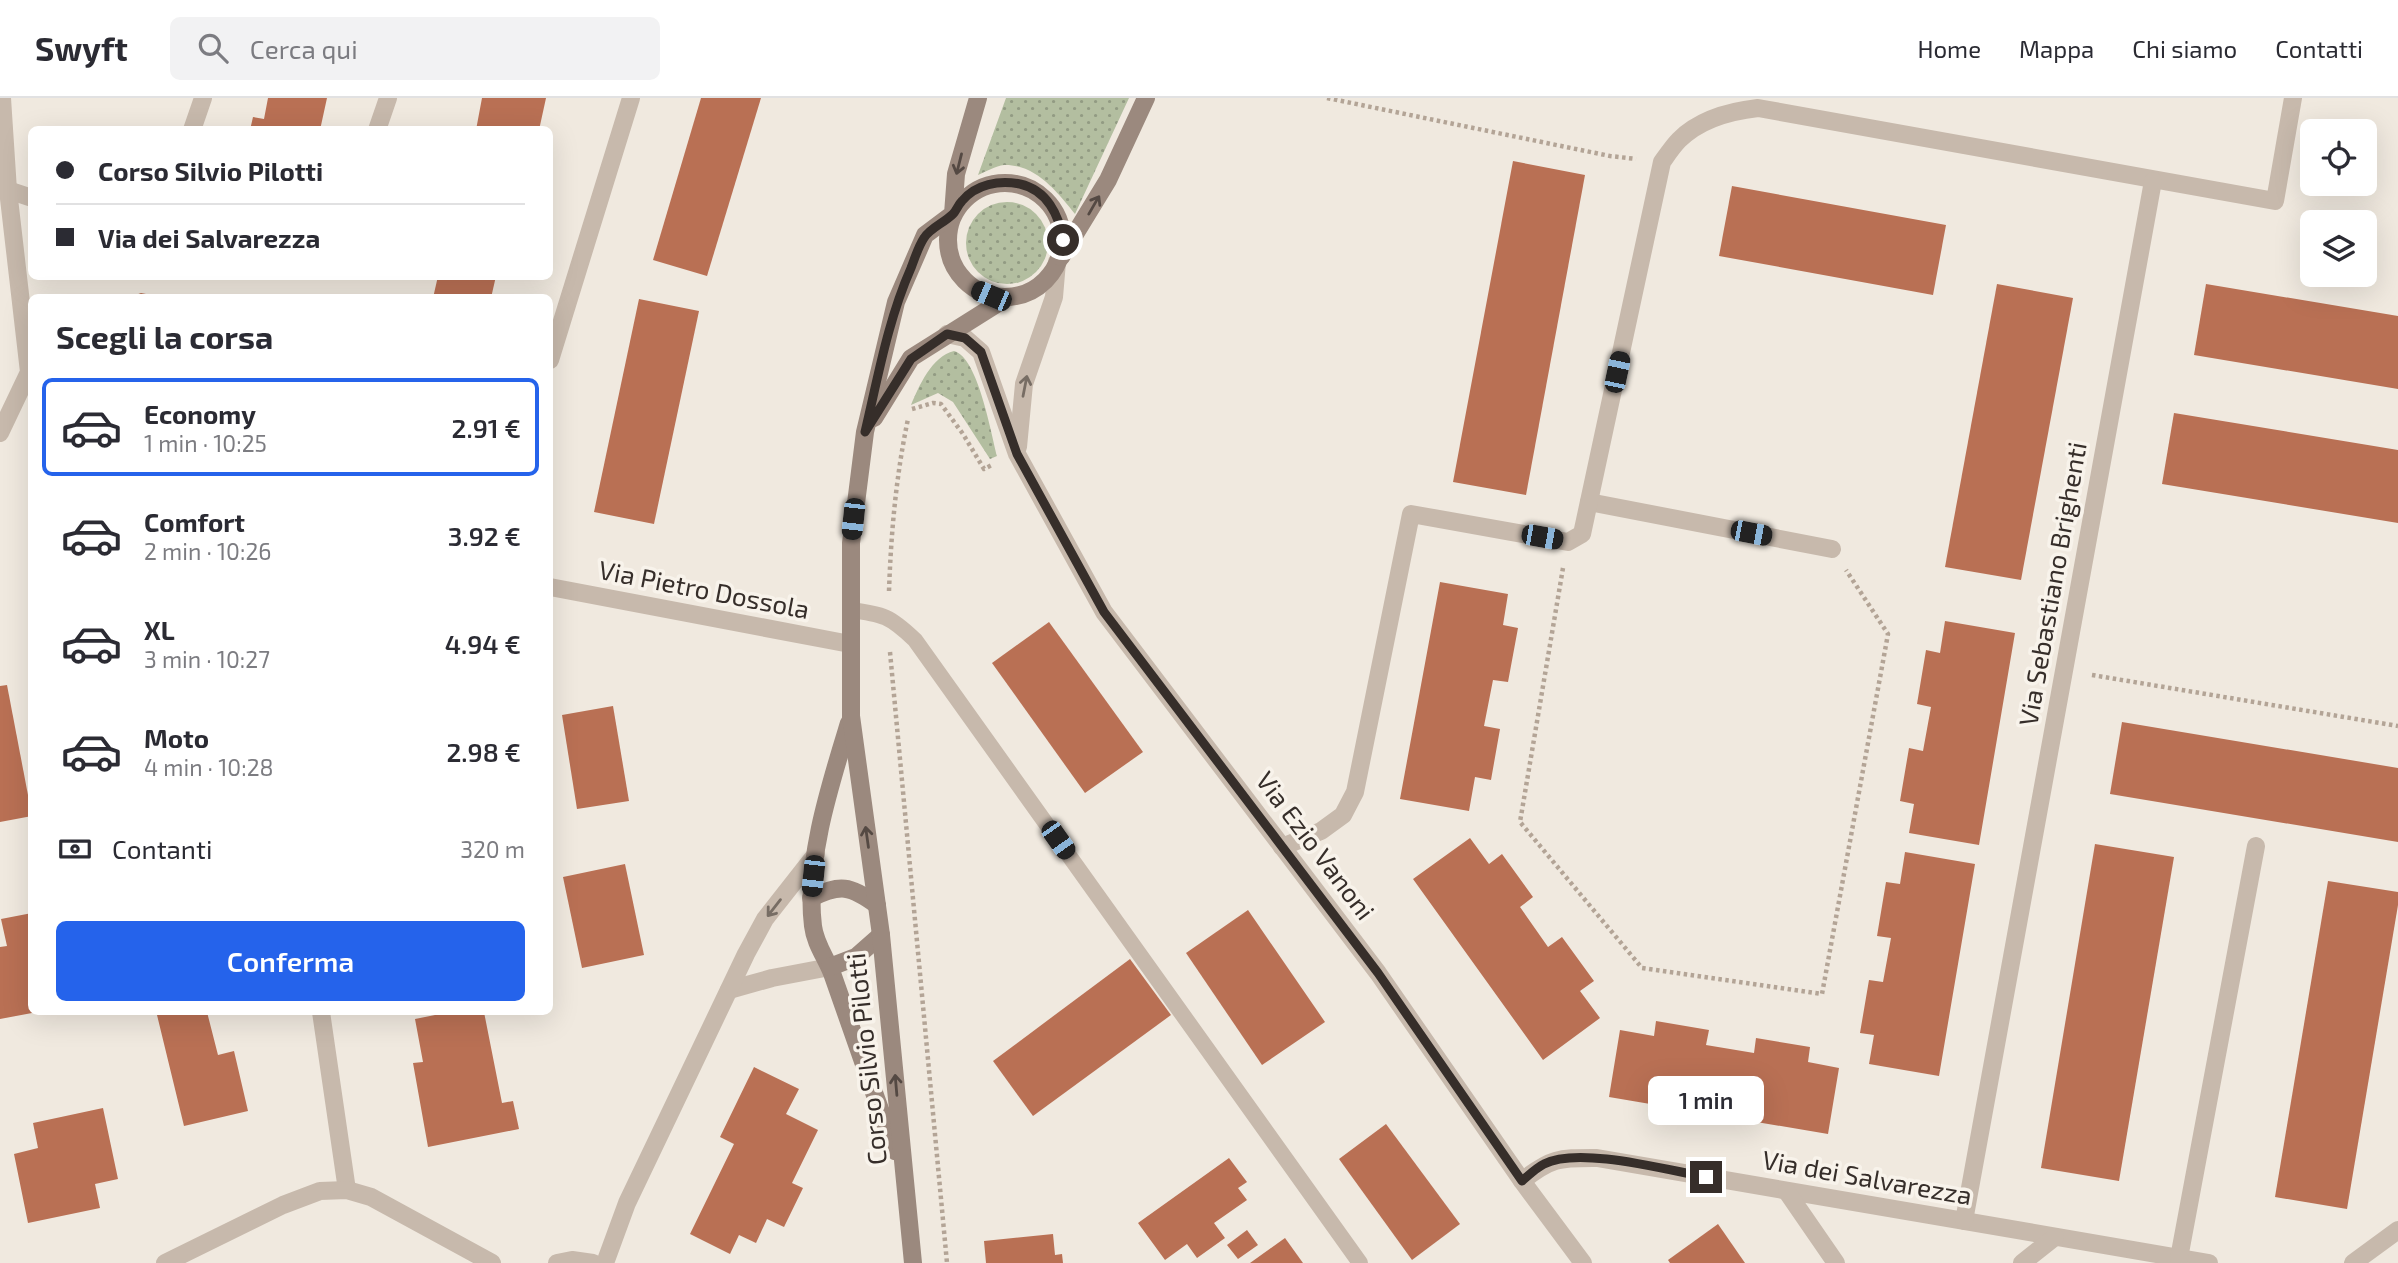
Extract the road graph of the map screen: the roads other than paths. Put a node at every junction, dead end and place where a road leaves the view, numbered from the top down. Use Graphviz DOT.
graph roads {
  1 [pos="2,98"];
  2 [pos="203,98"];
  3 [pos="388,98"];
  4 [pos="631,98"];
  5 [pos="978,98"];
  6 [pos="1146,98"];
  7 [pos="2293,98"];
  8 [pos="193,126"];
  9 [pos="378,126"];
  10 [pos="2153,181"];
  11 [pos="8,190"];
  12 [pos="28,197"];
  13 [pos="953,214"];
  14 [pos="1057,262"];
  15 [pos="1008,297"];
  16 [pos="947,334"];
  17 [pos="553,350"];
  18 [pos="28,363"];
  19 [pos="28,374"];
  20 [pos="865,432"];
  21 [pos="0,433"];
  22 [pos="1017,454"];
  23 [pos="1589,502"];
  24 [pos="1832,549"];
  25 [pos="553,588"];
  26 [pos="850,610"];
  27 [pos="849,644"];
  28 [pos="851,716"];
  29 [pos="2256,846"];
  30 [pos="1282,847"];
  31 [pos="816,854"];
  32 [pos="811,898"];
  33 [pos="877,905"];
  34 [pos="881,935"];
  35 [pos="830,967"];
  36 [pos="729,990"];
  37 [pos="321,1015"];
  38 [pos="905,1178"];
  39 [pos="1522,1181"];
  40 [pos="347,1191"];
  41 [pos="1787,1192"];
  42 [pos="1964,1221"];
  43 [pos="2398,1230"];
  44 [pos="2055,1237"];
  45 [pos="2179,1258"];
  46 [pos="165,1263"];
  47 [pos="492,1263"];
  48 [pos="557,1263"];
  49 [pos="593,1263"];
  50 [pos="605,1263"];
  51 [pos="913,1263"];
  52 [pos="1360,1263"];
  53 [pos="1583,1263"];
  54 [pos="1836,1263"];
  55 [pos="2022,1263"];
  56 [pos="2209,1263"];
  57 [pos="2353,1263"];
  1 -- 11 [label="street"];
  2 -- 8 [label="street"];
  3 -- 9 [label="street"];
  4 -- 17 [label="street"];
  5 -- 13 [label="street, one-way"];
  14 -- 6 [label="street, one-way"];
  7 -- 10 [label="street"];
  10 -- 23 [label="street"];
  10 -- 42 [label="street, Via Sebastiano Brighenti"];
  11 -- 12 [label="street"];
  11 -- 18 [label="street"];
  13 -- 14 [label="street, Corso Silvio Pilotti"];
  13 -- 15 [label="street"];
  13 -- 20 [label="street, Corso Silvio Pilotti"];
  14 -- 15 [label="street, Corso Silvio Pilotti"];
  22 -- 14 [label="street, one-way"];
  15 -- 16 [label="street, Corso Silvio Pilotti"];
  16 -- 20 [label="street, Corso Silvio Pilotti"];
  16 -- 22 [label="street, Via Ezio Vanoni"];
  19 -- 21 [label="street"];
  20 -- 26 [label="street, Corso Silvio Pilotti"];
  22 -- 30 [label="street, Via Ezio Vanoni"];
  23 -- 24 [label="street"];
  23 -- 30 [label="street"];
  25 -- 27 [label="street, Via Pietro Dossola"];
  26 -- 27 [label="street, Corso Silvio Pilotti"];
  26 -- 52 [label="lane"];
  27 -- 28 [label="street, Corso Silvio Pilotti"];
  28 -- 31 [label="street, Corso Silvio Pilotti"];
  33 -- 28 [label="street, Corso Silvio Pilotti, one-way"];
  29 -- 45 [label="street"];
  30 -- 39 [label="street, Via Ezio Vanoni"];
  31 -- 32 [label="street, Corso Silvio Pilotti"];
  31 -- 36 [label="street, one-way"];
  32 -- 33 [label="street"];
  32 -- 35 [label="street, Corso Silvio Pilotti"];
  33 -- 34 [label="street, Corso Silvio Pilotti"];
  34 -- 35 [label="street, Corso Silvio Pilotti"];
  38 -- 34 [label="street, Corso Silvio Pilotti, one-way"];
  35 -- 36 [label="street"];
  35 -- 38 [label="street, Corso Silvio Pilotti"];
  36 -- 50 [label="street"];
  37 -- 40 [label="street"];
  38 -- 51 [label="street, Corso Silvio Pilotti"];
  39 -- 41 [label="street, Via dei Salvarezza"];
  39 -- 53 [label="street, Via Ezio Vanoni"];
  40 -- 46 [label="street"];
  40 -- 47 [label="street"];
  41 -- 42 [label="street, Via dei Salvarezza"];
  41 -- 54 [label="street"];
  42 -- 44 [label="street, Via dei Salvarezza"];
  43 -- 57 [label="street"];
  44 -- 45 [label="street, Via dei Salvarezza"];
  44 -- 55 [label="street"];
  45 -- 56 [label="street, Via dei Salvarezza"];
  48 -- 49 [label="street"];
}
